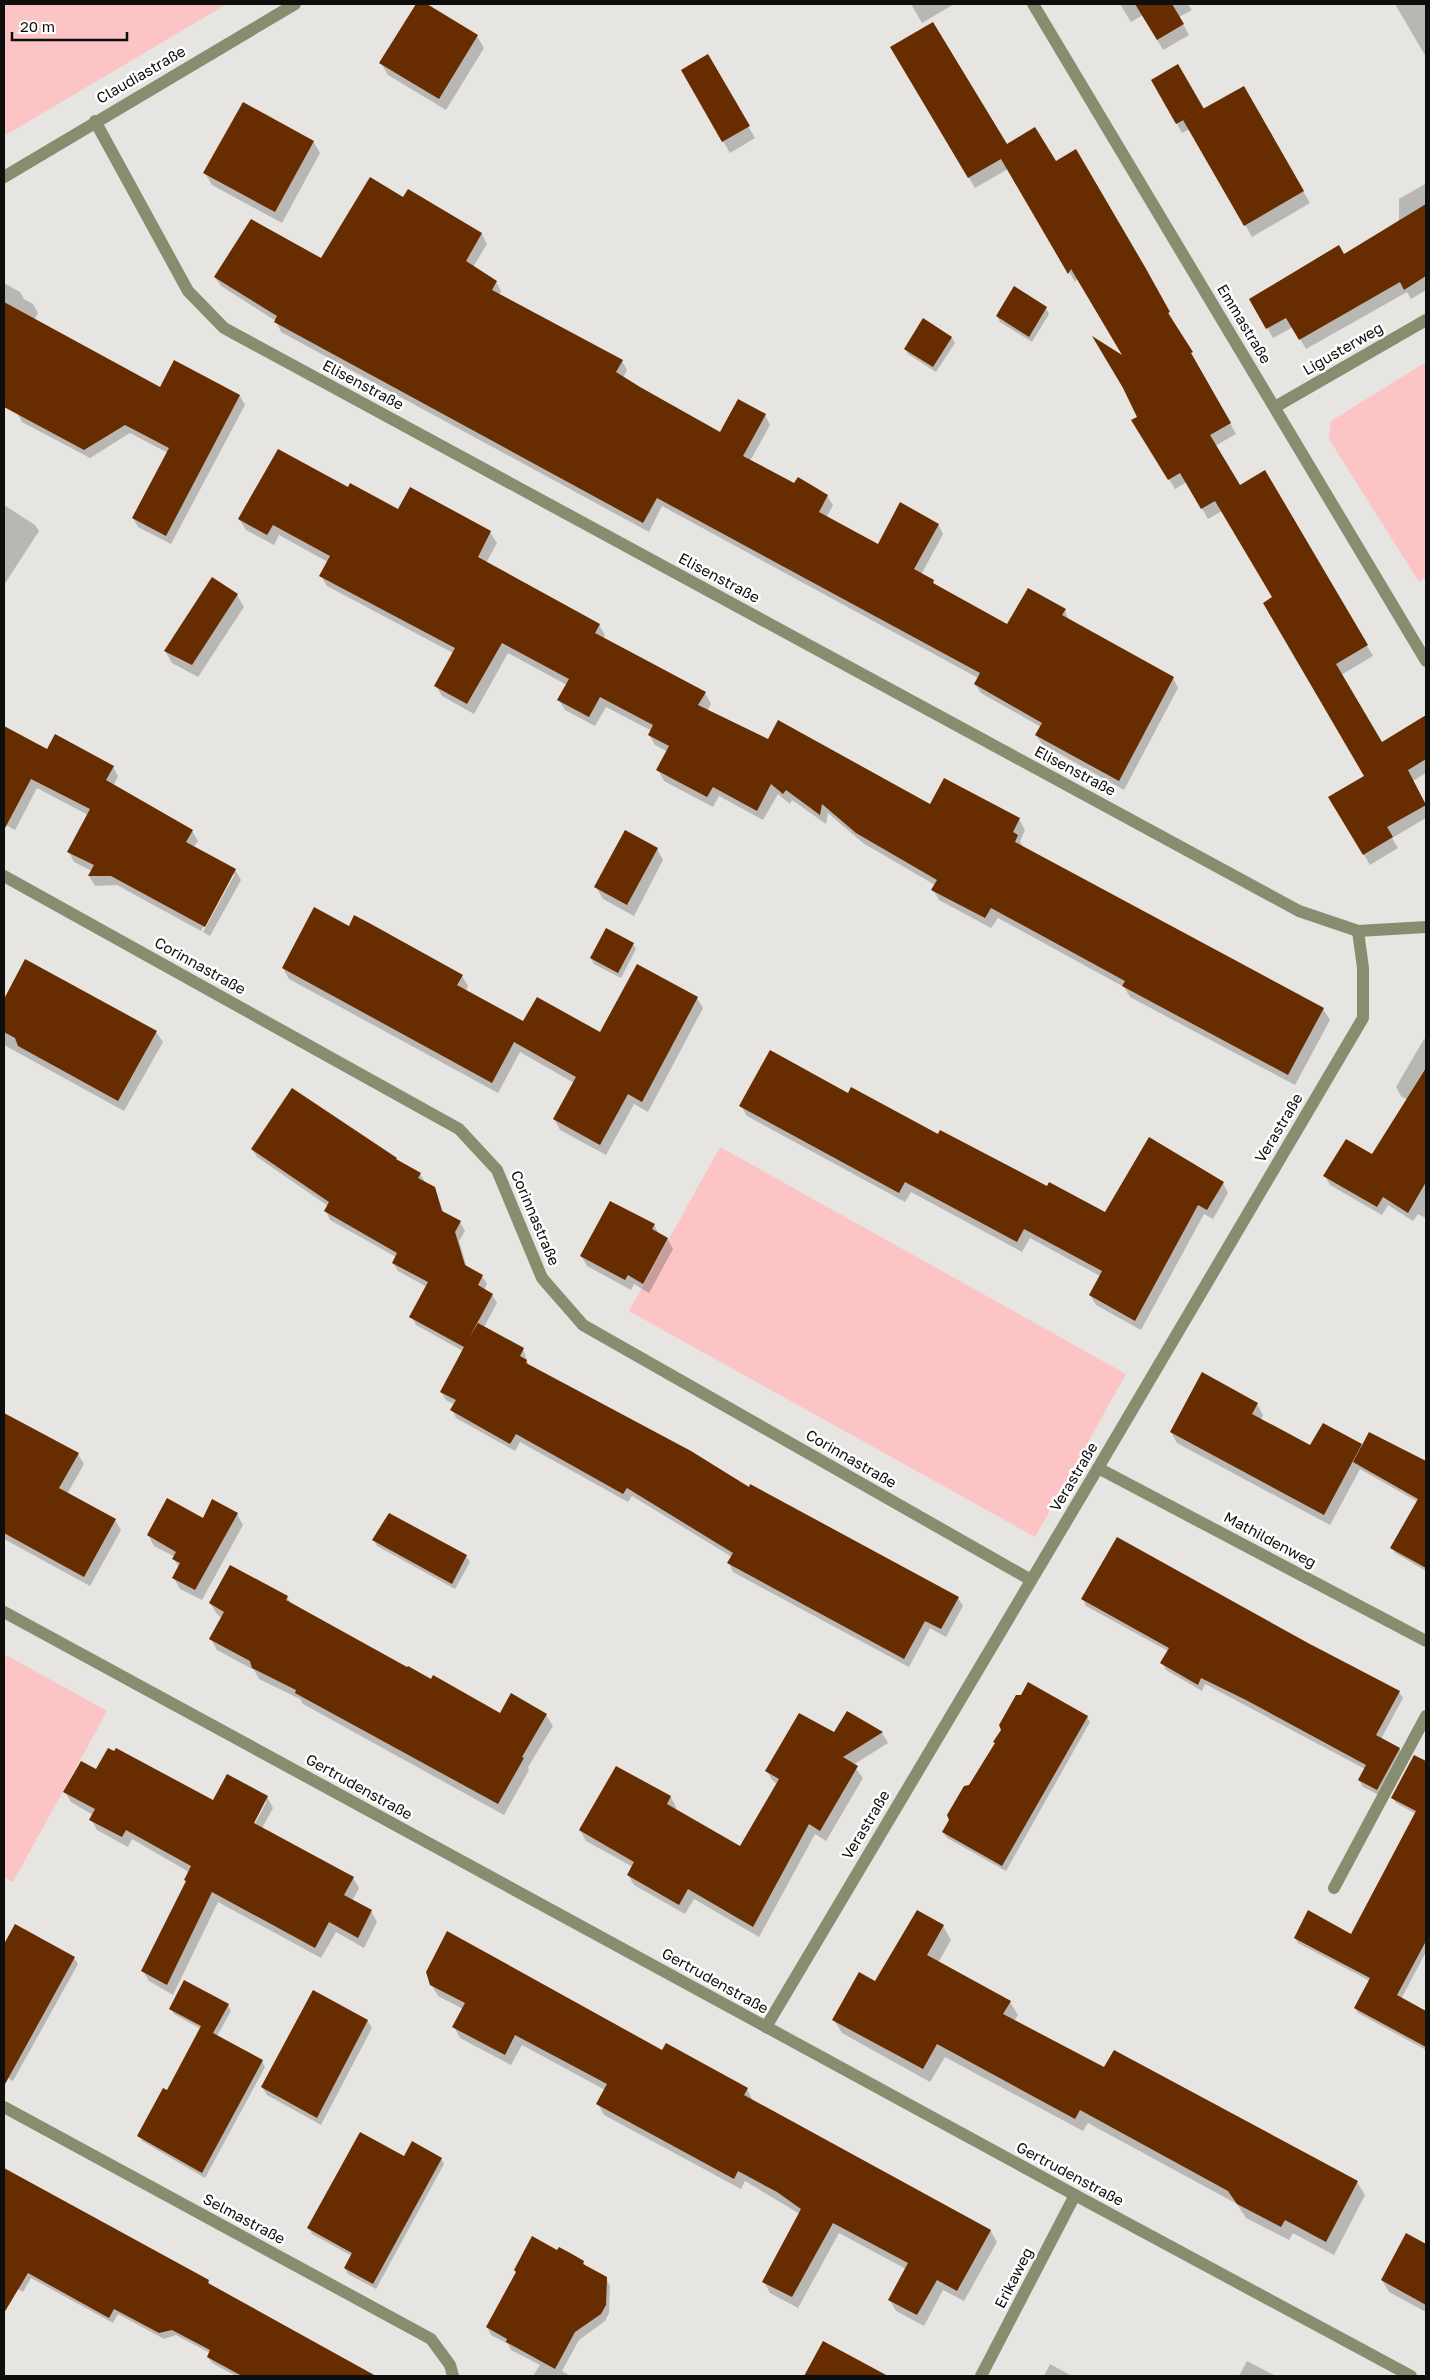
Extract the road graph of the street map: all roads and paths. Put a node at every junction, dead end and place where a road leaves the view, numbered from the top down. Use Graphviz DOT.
graph roads {
  1 [pos="295,4"];
  2 [pos="1033,4"];
  3 [pos="95,121"];
  4 [pos="4,177"];
  5 [pos="1426,320"];
  6 [pos="1275,407"];
  7 [pos="1426,661"];
  8 [pos="4,876"];
  9 [pos="1426,927"];
  10 [pos="1358,931"];
  11 [pos="1098,1468"];
  12 [pos="1031,1580"];
  13 [pos="4,1612"];
  14 [pos="1426,1641"];
  15 [pos="1426,1716"];
  16 [pos="1334,1888"];
  17 [pos="766,2027"];
  18 [pos="4,2107"];
  19 [pos="1075,2196"];
  20 [pos="452,2376"];
  21 [pos="981,2376"];
  22 [pos="1411,2376"];
  1 -- 3 [label="street, Claudiastraße"];
  2 -- 6 [label="street, Emmastraße"];
  3 -- 4 [label="street, Claudiastraße"];
  3 -- 10 [label="street, Elisenstraße"];
  5 -- 6 [label="street, Ligusterweg"];
  6 -- 7 [label="street, Emmastraße"];
  8 -- 12 [label="street, Corinnastraße"];
  9 -- 10 [label="street, Elisenstraße"];
  10 -- 11 [label="street, Verastraße"];
  11 -- 12 [label="street, Verastraße"];
  11 -- 14 [label="street, Mathildenweg"];
  12 -- 17 [label="street, Verastraße"];
  13 -- 17 [label="street, Gertrudenstraße"];
  15 -- 16 [label="street"];
  17 -- 19 [label="street, Gertrudenstraße"];
  18 -- 20 [label="street, Selmastraße"];
  19 -- 21 [label="street, Erikaweg"];
  19 -- 22 [label="street, Gertrudenstraße"];
}
